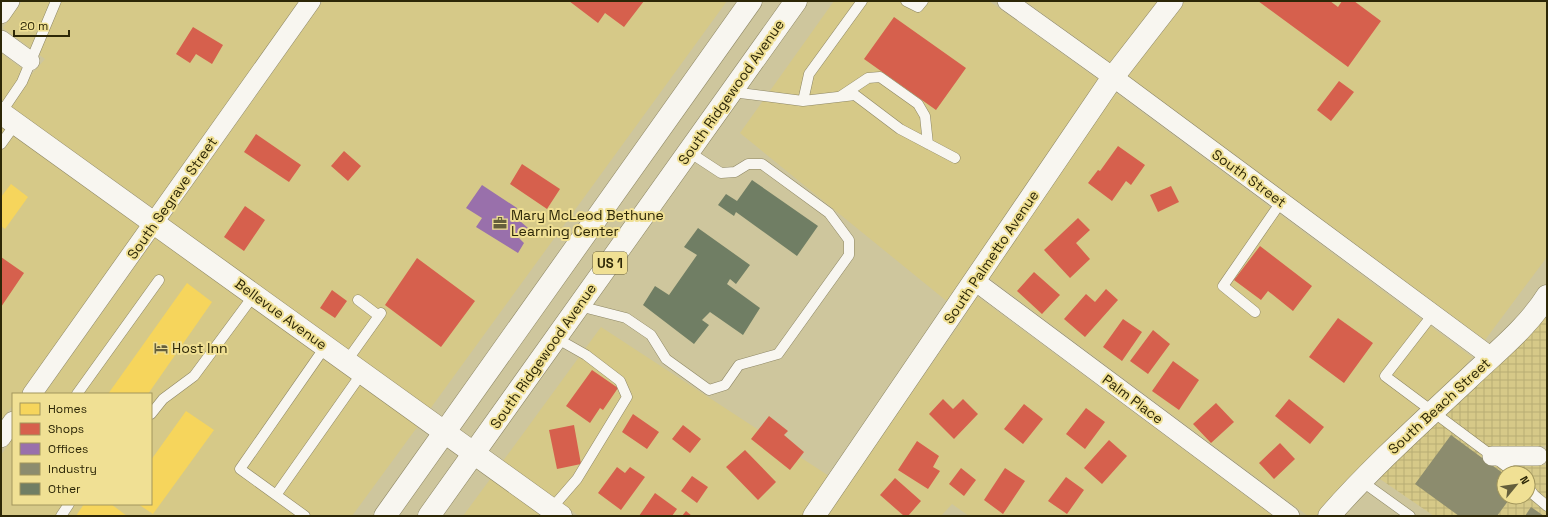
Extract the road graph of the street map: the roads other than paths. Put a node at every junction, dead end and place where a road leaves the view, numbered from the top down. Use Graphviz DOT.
graph roads {
  1 [pos="10,1"];
  2 [pos="56,1"];
  3 [pos="311,1"];
  4 [pos="751,1"];
  5 [pos="796,1"];
  6 [pos="862,1"];
  7 [pos="906,1"];
  8 [pos="923,1"];
  9 [pos="1007,1"];
  10 [pos="1172,1"];
  11 [pos="1,14"];
  12 [pos="1,40"];
  13 [pos="30,61"];
  14 [pos="1113,77"];
  15 [pos="731,92"];
  16 [pos="839,97"];
  17 [pos="803,101"];
  18 [pos="6,117"];
  19 [pos="1,144"];
  20 [pos="928,144"];
  21 [pos="689,152"];
  22 [pos="955,158"];
  23 [pos="1281,202"];
  24 [pos="154,222"];
  25 [pos="158,280"];
  26 [pos="975,281"];
  27 [pos="254,295"];
  28 [pos="1547,296"];
  29 [pos="358,300"];
  30 [pos="579,306"];
  31 [pos="1256,312"];
  32 [pos="1433,314"];
  33 [pos="556,338"];
  34 [pos="325,347"];
  35 [pos="1491,357"];
  36 [pos="354,367"];
  37 [pos="33,393"];
  38 [pos="78,393"];
  39 [pos="1433,412"];
  40 [pos="152,413"];
  41 [pos="12,422"];
  42 [pos="444,433"];
  43 [pos="1,438"];
  44 [pos="474,453"];
  45 [pos="1492,456"];
  46 [pos="1538,456"];
  47 [pos="1504,465"];
  48 [pos="1360,480"];
  49 [pos="276,495"];
  50 [pos="1536,497"];
  51 [pos="68,505"];
  52 [pos="1547,506"];
  53 [pos="556,512"];
  54 [pos="61,516"];
  55 [pos="305,516"];
  56 [pos="385,516"];
  57 [pos="430,516"];
  58 [pos="814,516"];
  59 [pos="1290,516"];
  60 [pos="1329,516"];
  61 [pos="1410,516"];
  1 -- 11 [label="street"];
  2 -- 13 [label="lane"];
  3 -- 24 [label="street, South Segrave Street"];
  4 -- 42 [label="street, US 1"];
  5 -- 15 [label="street, South Ridgewood Avenue / US 1"];
  6 -- 17 [label="lane"];
  7 -- 8 [label="lane"];
  9 -- 14 [label="street, South Street"];
  10 -- 14 [label="street, South Palmetto Avenue"];
  12 -- 13 [label="street"];
  13 -- 18 [label="lane"];
  14 -- 23 [label="street, South Street"];
  14 -- 26 [label="street, South Palmetto Avenue"];
  15 -- 17 [label="lane"];
  15 -- 21 [label="street, South Ridgewood Avenue / US 1"];
  16 -- 17 [label="lane"];
  16 -- 20 [label="lane"];
  16 -- 20 [label="lane"];
  18 -- 19 [label="lane"];
  18 -- 24 [label="street, Bellevue Avenue"];
  20 -- 22 [label="lane"];
  21 -- 30 [label="street, South Ridgewood Avenue / US 1"];
  21 -- 30 [label="lane"];
  23 -- 31 [label="lane"];
  23 -- 32 [label="street, South Street"];
  24 -- 27 [label="street, Bellevue Avenue"];
  24 -- 37 [label="street, South Segrave Street"];
  25 -- 38 [label="lane"];
  26 -- 58 [label="street, South Palmetto Avenue"];
  26 -- 59 [label="street, Palm Place"];
  27 -- 34 [label="street, Bellevue Avenue"];
  27 -- 40 [label="lane"];
  28 -- 35 [label="street, South Beach Street"];
  29 -- 36 [label="lane"];
  30 -- 33 [label="street, South Ridgewood Avenue / US 1"];
  32 -- 35 [label="street, South Street"];
  32 -- 39 [label="lane"];
  33 -- 44 [label="street, South Ridgewood Avenue / US 1"];
  33 -- 53 [label="lane"];
  34 -- 36 [label="street, Bellevue Avenue"];
  34 -- 49 [label="lane"];
  35 -- 39 [label="street, South Beach Street"];
  36 -- 42 [label="street, Bellevue Avenue"];
  36 -- 49 [label="lane"];
  39 -- 45 [label="lane"];
  39 -- 48 [label="street, South Beach Street"];
  41 -- 43 [label="street"];
  42 -- 44 [label="street, Bellevue Avenue"];
  42 -- 56 [label="street, US 1"];
  44 -- 53 [label="street, Bellevue Avenue"];
  44 -- 57 [label="street, South Ridgewood Avenue / US 1"];
  45 -- 46 [label="street"];
  45 -- 47 [label="lane"];
  48 -- 60 [label="street, South Beach Street"];
  48 -- 61 [label="lane"];
  49 -- 55 [label="lane"];
  50 -- 52 [label="lane"];
  51 -- 54 [label="lane"];
}
